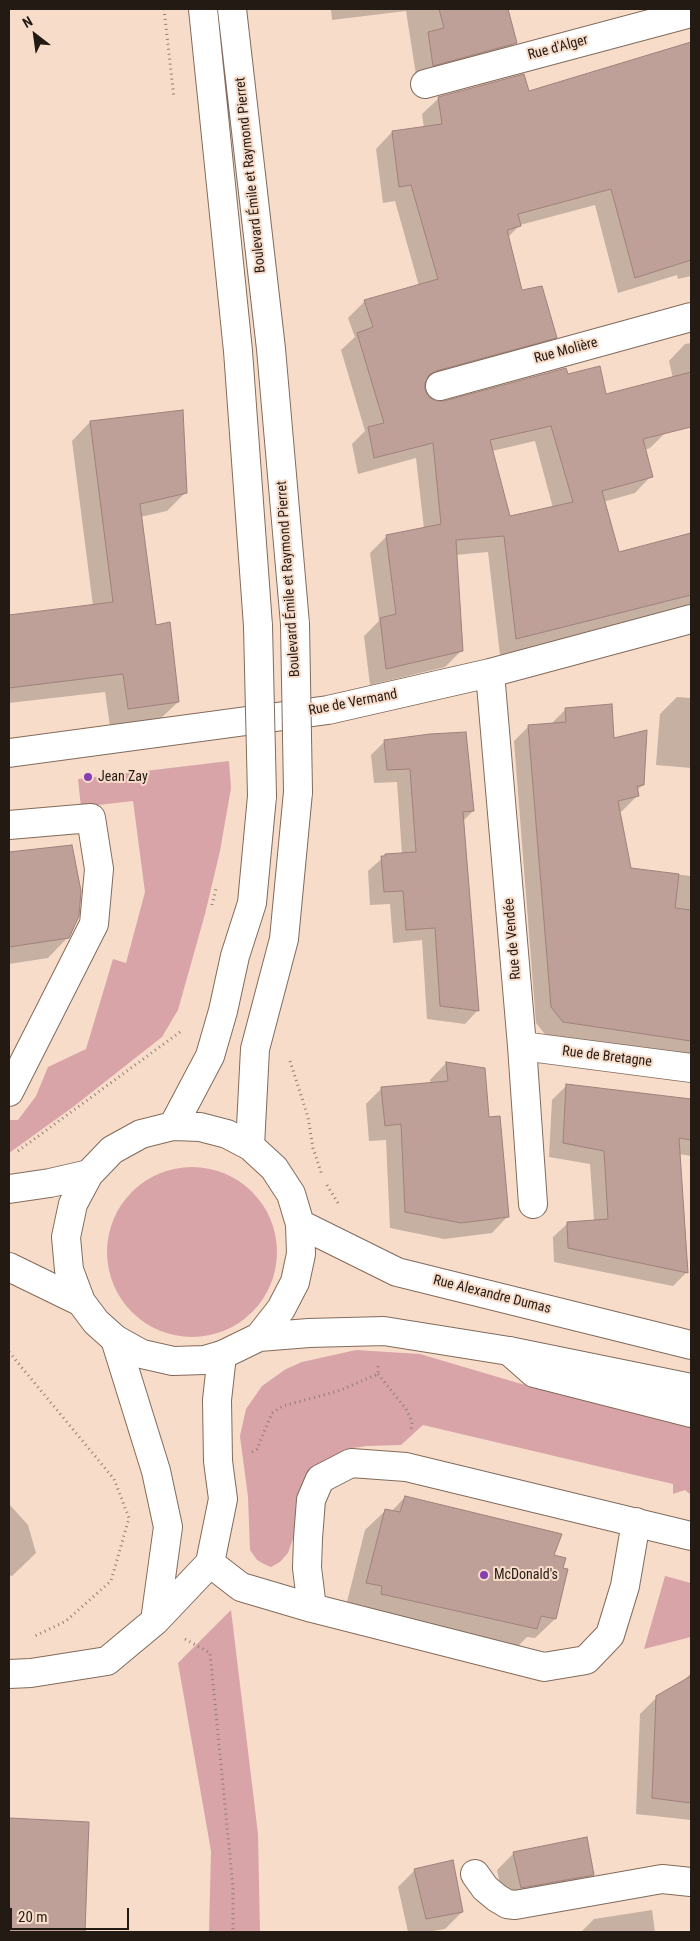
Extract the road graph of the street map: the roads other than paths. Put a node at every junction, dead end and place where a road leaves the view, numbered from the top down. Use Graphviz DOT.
graph roads {
  1 [pos="203,9"];
  2 [pos="232,9"];
  3 [pos="691,13"];
  4 [pos="425,84"];
  5 [pos="691,317"];
  6 [pos="440,386"];
  7 [pos="691,619"];
  8 [pos="490,673"];
  9 [pos="9,753"];
  10 [pos="9,825"];
  11 [pos="522,1046"];
  12 [pos="691,1068"];
  13 [pos="9,1092"];
  14 [pos="173,1126"];
  15 [pos="250,1146"];
  16 [pos="89,1174"];
  17 [pos="9,1189"];
  18 [pos="533,1204"];
  19 [pos="300,1224"];
  20 [pos="9,1267"];
  21 [pos="81,1302"];
  22 [pos="259,1337"];
  23 [pos="115,1339"];
  24 [pos="691,1345"];
  25 [pos="509,1351"];
  26 [pos="222,1355"];
  27 [pos="691,1388"];
  28 [pos="691,1413"];
  29 [pos="636,1522"];
  30 [pos="691,1536"];
  31 [pos="210,1563"];
  32 [pos="312,1608"];
  33 [pos="155,1621"];
  34 [pos="9,1674"];
  35 [pos="475,1874"];
  36 [pos="691,1882"];
  1 -- 14 [label="main road, bridge"];
  2 -- 15 [label="main road, Boulevard Émile et Raymond Pierret, bridge"];
  3 -- 4 [label="main road, Rue d'Alger"];
  5 -- 6 [label="main road, Rue Molière"];
  7 -- 8 [label="main road, Rue de Vermand"];
  8 -- 9 [label="main road, Rue de Vermand"];
  8 -- 11 [label="main road, Rue de Vendée"];
  10 -- 13 [label="main road"];
  11 -- 12 [label="main road, Rue de Bretagne"];
  11 -- 18 [label="main road, Rue de Vendée"];
  14 -- 15 [label="main road"];
  14 -- 16 [label="main road"];
  15 -- 19 [label="main road"];
  16 -- 17 [label="main road"];
  16 -- 21 [label="main road"];
  19 -- 22 [label="main road"];
  19 -- 24 [label="main road, Rue Alexandre Dumas"];
  20 -- 21 [label="main road"];
  21 -- 23 [label="main road"];
  22 -- 25 [label="main road"];
  22 -- 26 [label="main road"];
  23 -- 26 [label="main road"];
  23 -- 33 [label="main road"];
  25 -- 27 [label="main road"];
  25 -- 28 [label="main road"];
  26 -- 31 [label="main road"];
  29 -- 30 [label="main road"];
  29 -- 32 [label="main road"];
  29 -- 32 [label="main road"];
  31 -- 32 [label="main road"];
  31 -- 33 [label="main road"];
  33 -- 34 [label="main road"];
  35 -- 36 [label="main road"];
}
